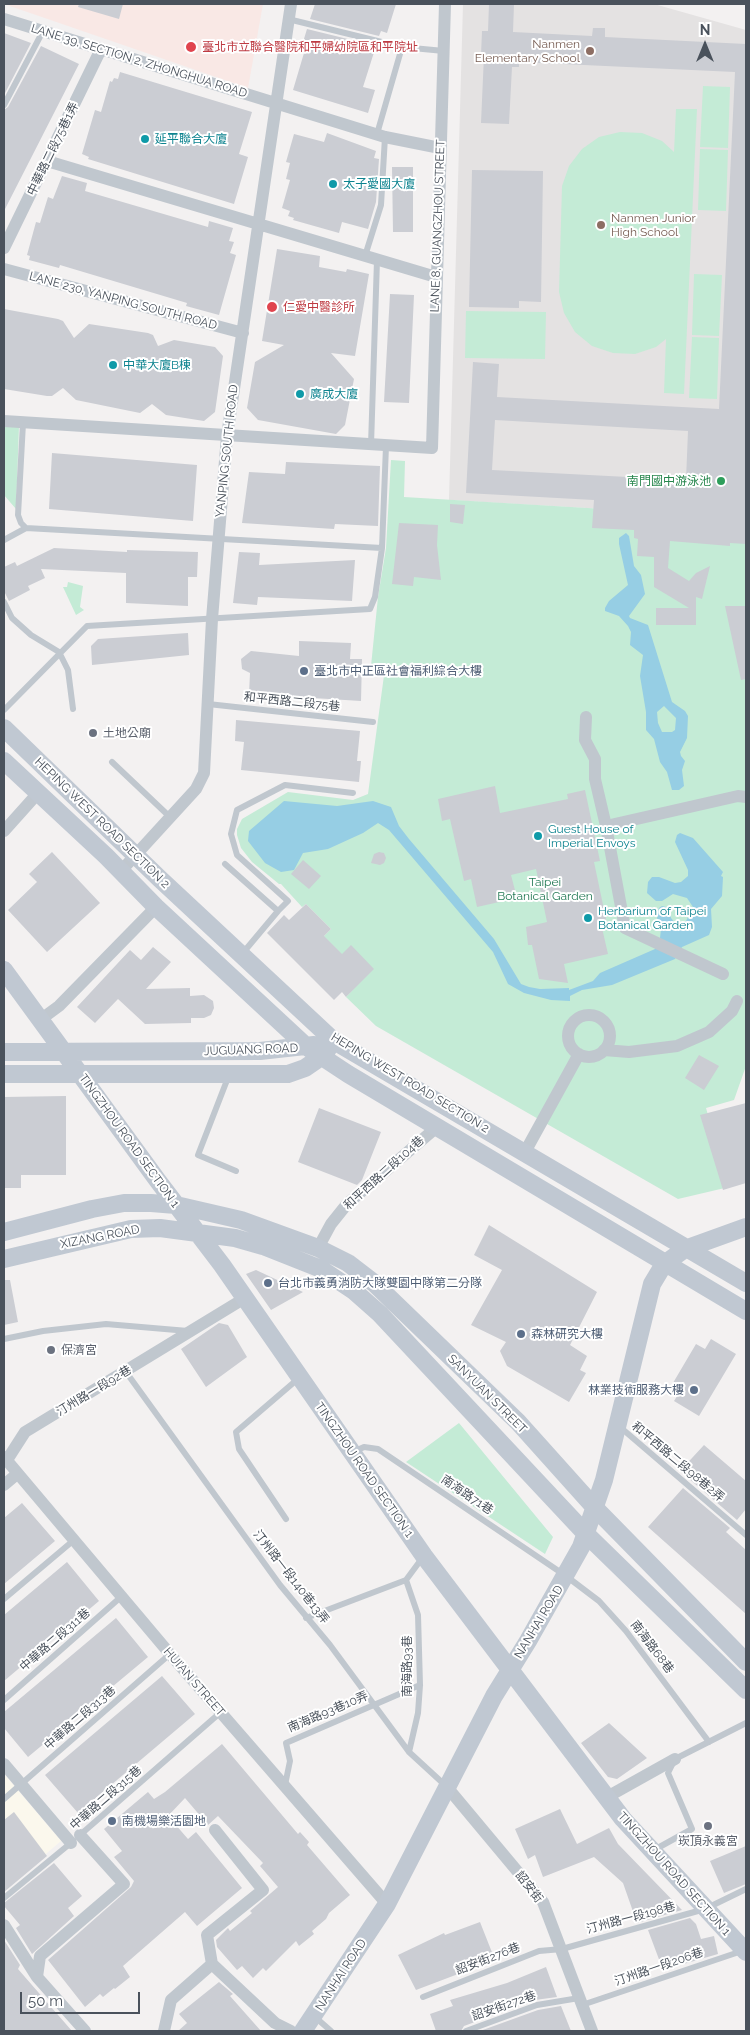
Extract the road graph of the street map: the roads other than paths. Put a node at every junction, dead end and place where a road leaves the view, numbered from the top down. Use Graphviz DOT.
graph roads {
  1 [pos="291,4"];
  2 [pos="445,4"];
  3 [pos="4,19"];
  4 [pos="288,19"];
  5 [pos="43,31"];
  6 [pos="402,47"];
  7 [pos="102,49"];
  8 [pos="444,51"];
  9 [pos="275,104"];
  10 [pos="4,105"];
  11 [pos="381,136"];
  12 [pos="440,148"];
  13 [pos="47,160"];
  14 [pos="259,222"];
  15 [pos="4,248"];
  16 [pos="371,258"];
  17 [pos="4,269"];
  18 [pos="436,277"];
  19 [pos="243,333"];
  20 [pos="4,421"];
  21 [pos="23,423"];
  22 [pos="226,436"];
  23 [pos="371,445"];
  24 [pos="386,446"];
  25 [pos="26,528"];
  26 [pos="218,539"];
  27 [pos="4,540"];
  28 [pos="382,548"];
  29 [pos="4,602"];
  30 [pos="212,619"];
  31 [pos="59,652"];
  32 [pos="208,704"];
  33 [pos="73,709"];
  34 [pos="4,710"];
  35 [pos="586,717"];
  36 [pos="373,722"];
  37 [pos="4,728"];
  38 [pos="4,761"];
  39 [pos="112,762"];
  40 [pos="38,793"];
  41 [pos="353,793"];
  42 [pos="746,797"];
  43 [pos="170,817"];
  44 [pos="606,826"];
  45 [pos="4,831"];
  46 [pos="136,856"];
  47 [pos="225,864"];
  48 [pos="121,871"];
  49 [pos="156,907"];
  50 [pos="278,911"];
  51 [pos="241,955"];
  52 [pos="4,970"];
  53 [pos="723,974"];
  54 [pos="737,1001"];
  55 [pos="40,1020"];
  56 [pos="334,1040"];
  57 [pos="604,1050"];
  58 [pos="4,1052"];
  59 [pos="64,1052"];
  60 [pos="314,1052"];
  61 [pos="579,1054"];
  62 [pos="4,1074"];
  63 [pos="229,1074"];
  64 [pos="80,1076"];
  65 [pos="437,1127"];
  66 [pos="525,1152"];
  67 [pos="236,1171"];
  68 [pos="176,1206"];
  69 [pos="746,1228"];
  70 [pos="4,1232"];
  71 [pos="198,1233"];
  72 [pos="318,1248"];
  73 [pos="685,1249"];
  74 [pos="4,1259"];
  75 [pos="664,1264"];
  76 [pos="746,1283"];
  77 [pos="245,1298"];
  78 [pos="746,1311"];
  79 [pos="190,1331"];
  80 [pos="4,1339"];
  81 [pos="126,1372"];
  82 [pos="300,1378"];
  83 [pos="618,1426"];
  84 [pos="352,1452"];
  85 [pos="5,1459"];
  86 [pos="17,1474"];
  87 [pos="4,1485"];
  88 [pos="596,1509"];
  89 [pos="286,1519"];
  90 [pos="586,1534"];
  91 [pos="746,1535"];
  92 [pos="74,1540"];
  93 [pos="424,1556"];
  94 [pos="566,1576"];
  95 [pos="406,1580"];
  96 [pos="122,1596"];
  97 [pos="4,1598"];
  98 [pos="306,1618"];
  99 [pos="170,1654"];
  100 [pos="746,1662"];
  101 [pos="510,1669"];
  102 [pos="420,1685"];
  103 [pos="746,1690"];
  104 [pos="4,1700"];
  105 [pos="373,1706"];
  106 [pos="221,1712"];
  107 [pos="746,1723"];
  108 [pos="709,1742"];
  109 [pos="409,1752"];
  110 [pos="675,1759"];
  111 [pos="4,1764"];
  112 [pos="21,1784"];
  113 [pos="284,1787"];
  114 [pos="447,1787"];
  115 [pos="607,1797"];
  116 [pos="4,1799"];
  117 [pos="215,1830"];
  118 [pos="76,1839"];
  119 [pos="651,1852"];
  120 [pos="746,1888"];
  121 [pos="4,1898"];
  122 [pos="387,1904"];
  123 [pos="706,1909"];
  124 [pos="4,1925"];
  125 [pos="562,1949"];
  126 [pos="745,1951"];
  127 [pos="212,1964"];
  128 [pos="37,1977"];
  129 [pos="423,1997"];
  130 [pos="581,2002"];
  131 [pos="314,2016"];
  132 [pos="85,2031"];
  133 [pos="164,2031"];
  134 [pos="291,2031"];
  135 [pos="303,2031"];
  136 [pos="331,2031"];
  137 [pos="466,2031"];
  138 [pos="592,2031"];
  1 -- 4 [label="street, YANPING SOUTH ROAD"];
  2 -- 8 [label="street, LANE 8, GUANGZHOU STREET"];
  3 -- 5 [label="street, LANE 39, SECTION 2, ZHONGHUA ROAD"];
  4 -- 6 [label="lane"];
  4 -- 9 [label="street, YANPING SOUTH ROAD"];
  5 -- 7 [label="street, LANE 39, SECTION 2, ZHONGHUA ROAD"];
  5 -- 10 [label="lane"];
  6 -- 8 [label="lane"];
  6 -- 11 [label="lane"];
  7 -- 9 [label="street, LANE 39, SECTION 2, ZHONGHUA ROAD"];
  7 -- 13 [label="street, 中華路二段75巷1弄"];
  8 -- 12 [label="street, LANE 8, GUANGZHOU STREET"];
  9 -- 11 [label="street, LANE 39, SECTION 2, ZHONGHUA ROAD"];
  9 -- 14 [label="street, YANPING SOUTH ROAD"];
  11 -- 12 [label="street, LANE 39, SECTION 2, ZHONGHUA ROAD"];
  11 -- 16 [label="lane"];
  12 -- 18 [label="street, LANE 8, GUANGZHOU STREET"];
  13 -- 14 [label="street"];
  13 -- 15 [label="street, 中華路二段75巷1弄"];
  14 -- 16 [label="street"];
  14 -- 19 [label="street, YANPING SOUTH ROAD"];
  16 -- 18 [label="street"];
  16 -- 23 [label="lane"];
  17 -- 19 [label="street, LANE 230, YANPING SOUTH ROAD"];
  18 -- 24 [label="street, LANE 8, GUANGZHOU STREET"];
  19 -- 22 [label="street, YANPING SOUTH ROAD"];
  20 -- 21 [label="street"];
  21 -- 22 [label="street"];
  21 -- 25 [label="lane"];
  22 -- 23 [label="street"];
  22 -- 26 [label="street, YANPING SOUTH ROAD"];
  23 -- 24 [label="street"];
  24 -- 28 [label="lane"];
  25 -- 26 [label="lane"];
  25 -- 27 [label="lane"];
  26 -- 28 [label="lane"];
  26 -- 30 [label="street, YANPING SOUTH ROAD"];
  28 -- 30 [label="lane"];
  29 -- 31 [label="lane"];
  30 -- 31 [label="lane"];
  30 -- 32 [label="street, YANPING SOUTH ROAD"];
  31 -- 33 [label="lane"];
  31 -- 34 [label="lane"];
  32 -- 36 [label="lane, 和平西路二段75巷"];
  32 -- 43 [label="street, YANPING SOUTH ROAD"];
  35 -- 44 [label="street"];
  37 -- 46 [label="street, HEPING WEST ROAD SECTION 2"];
  38 -- 40 [label="street, HEPING WEST ROAD SECTION 2"];
  39 -- 43 [label="lane"];
  40 -- 45 [label="street"];
  40 -- 48 [label="street, HEPING WEST ROAD SECTION 2"];
  41 -- 50 [label="lane"];
  42 -- 44 [label="street"];
  43 -- 46 [label="street, YANPING SOUTH ROAD"];
  44 -- 53 [label="street"];
  46 -- 48 [label="street, YANPING SOUTH ROAD"];
  46 -- 51 [label="street, HEPING WEST ROAD SECTION 2"];
  47 -- 50 [label="lane"];
  48 -- 49 [label="street, HEPING WEST ROAD SECTION 2"];
  49 -- 55 [label="street"];
  49 -- 60 [label="street, HEPING WEST ROAD SECTION 2"];
  50 -- 51 [label="lane"];
  51 -- 56 [label="street, HEPING WEST ROAD SECTION 2"];
  52 -- 55 [label="street, TINGZHOU ROAD SECTION 1"];
  54 -- 57 [label="street"];
  55 -- 59 [label="street, TINGZHOU ROAD SECTION 1"];
  56 -- 60 [label="street, JUGUANG ROAD"];
  56 -- 66 [label="street, HEPING WEST ROAD SECTION 2"];
  57 -- 61 [label="street"];
  57 -- 61 [label="street"];
  58 -- 59 [label="street, JUGUANG ROAD"];
  59 -- 60 [label="street, JUGUANG ROAD"];
  59 -- 64 [label="street, TINGZHOU ROAD SECTION 1"];
  60 -- 63 [label="street, JUGUANG ROAD"];
  60 -- 65 [label="street, HEPING WEST ROAD SECTION 2"];
  61 -- 66 [label="street"];
  62 -- 64 [label="street, JUGUANG ROAD"];
  63 -- 64 [label="street, JUGUANG ROAD"];
  63 -- 67 [label="lane"];
  64 -- 68 [label="street, TINGZHOU ROAD SECTION 1"];
  65 -- 72 [label="street, 和平西路二段104巷"];
  65 -- 75 [label="street, HEPING WEST ROAD SECTION 2"];
  66 -- 73 [label="street, HEPING WEST ROAD SECTION 2"];
  68 -- 70 [label="street"];
  68 -- 71 [label="street, TINGZHOU ROAD SECTION 1"];
  68 -- 72 [label="street, SANYUAN STREET"];
  69 -- 73 [label="street, NANHAI ROAD"];
  71 -- 74 [label="street, XIZANG ROAD"];
  71 -- 77 [label="street, TINGZHOU ROAD SECTION 1"];
  71 -- 90 [label="street, SANYUAN STREET"];
  72 -- 88 [label="street, SANYUAN STREET"];
  73 -- 75 [label="street, NANHAI ROAD"];
  73 -- 76 [label="street, HEPING WEST ROAD SECTION 2"];
  75 -- 78 [label="street, HEPING WEST ROAD SECTION 2"];
  75 -- 83 [label="street, NANHAI ROAD"];
  77 -- 79 [label="street, 汀州路一段92巷"];
  77 -- 82 [label="street, TINGZHOU ROAD SECTION 1"];
  79 -- 80 [label="lane"];
  79 -- 81 [label="street, 汀州路一段92巷"];
  81 -- 85 [label="street, 汀州路一段92巷"];
  81 -- 98 [label="lane, 汀州路一段140巷13弄"];
  82 -- 84 [label="street, TINGZHOU ROAD SECTION 1"];
  82 -- 89 [label="lane"];
  83 -- 88 [label="street, NANHAI ROAD"];
  83 -- 91 [label="lane, 和平西路二段98巷2弄"];
  84 -- 93 [label="street, TINGZHOU ROAD SECTION 1"];
  84 -- 94 [label="lane, 南海路71巷"];
  85 -- 86 [label="street, HUI’AN STREET"];
  86 -- 87 [label="street"];
  86 -- 92 [label="street, HUI’AN STREET"];
  88 -- 90 [label="street, NANHAI ROAD"];
  88 -- 100 [label="street, SANYUAN STREET"];
  90 -- 94 [label="street, NANHAI ROAD"];
  90 -- 103 [label="street, SANYUAN STREET"];
  92 -- 96 [label="street, HUI’AN STREET"];
  92 -- 97 [label="lane"];
  93 -- 95 [label="lane"];
  93 -- 101 [label="street, TINGZHOU ROAD SECTION 1"];
  94 -- 101 [label="street, NANHAI ROAD"];
  94 -- 108 [label="lane, 南海路68巷"];
  95 -- 98 [label="lane"];
  95 -- 102 [label="lane, 南海路93巷"];
  96 -- 99 [label="street, HUI’AN STREET"];
  96 -- 104 [label="lane, 中華路二段311巷"];
  98 -- 105 [label="lane, 汀州路一段140巷13弄"];
  99 -- 106 [label="street, HUI’AN STREET"];
  99 -- 112 [label="lane, 中華路二段313巷"];
  101 -- 114 [label="street, NANHAI ROAD"];
  101 -- 115 [label="street, TINGZHOU ROAD SECTION 1"];
  102 -- 105 [label="lane, 南海路93巷10弄"];
  102 -- 109 [label="lane, 南海路93巷"];
  105 -- 109 [label="lane, 汀州路一段140巷13弄"];
  105 -- 113 [label="lane, 南海路93巷10弄"];
  106 -- 113 [label="street, HUI’AN STREET"];
  106 -- 118 [label="lane, 中華路二段315巷"];
  107 -- 108 [label="lane"];
  108 -- 110 [label="lane"];
  109 -- 114 [label="lane, 汀州路一段140巷13弄"];
  110 -- 115 [label="street"];
  110 -- 119 [label="lane"];
  111 -- 112 [label="street"];
  112 -- 116 [label="lane, 中華路二段313巷"];
  112 -- 118 [label="street"];
  113 -- 122 [label="street, HUI’AN STREET"];
  114 -- 122 [label="street, NANHAI ROAD"];
  114 -- 125 [label="street, 詔安街"];
  115 -- 119 [label="street, TINGZHOU ROAD SECTION 1"];
  117 -- 127 [label="street"];
  118 -- 121 [label="lane, 中華路二段315巷"];
  118 -- 128 [label="street"];
  119 -- 123 [label="street, TINGZHOU ROAD SECTION 1"];
  120 -- 123 [label="lane, 汀州路一段198巷"];
  122 -- 131 [label="street, NANHAI ROAD"];
  123 -- 125 [label="lane, 汀州路一段198巷"];
  123 -- 126 [label="street, TINGZHOU ROAD SECTION 1"];
  124 -- 128 [label="street"];
  125 -- 129 [label="lane, 詔安街276巷"];
  125 -- 130 [label="street, 詔安街"];
  126 -- 130 [label="lane, 汀州路一段206巷"];
  127 -- 133 [label="street"];
  127 -- 134 [label="street"];
  128 -- 132 [label="street"];
  130 -- 137 [label="lane, 詔安街272巷"];
  130 -- 138 [label="street, 詔安街"];
  131 -- 135 [label="street, NANHAI ROAD"];
  131 -- 136 [label="lane"];
}
